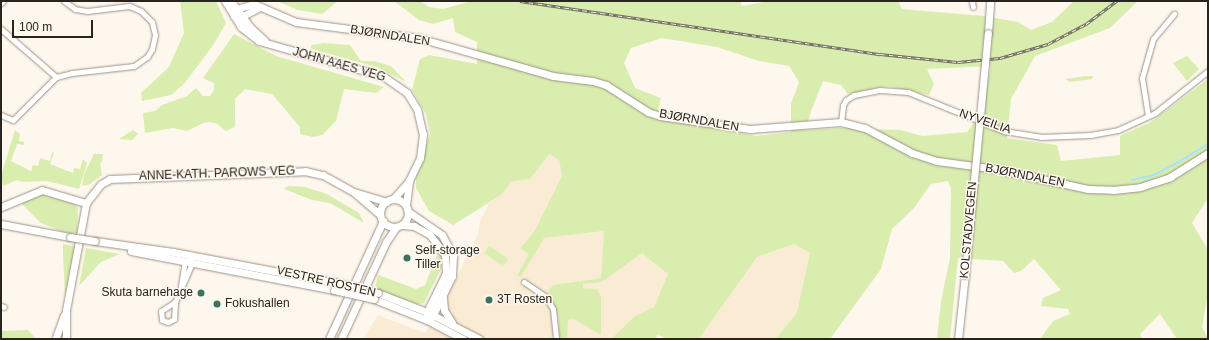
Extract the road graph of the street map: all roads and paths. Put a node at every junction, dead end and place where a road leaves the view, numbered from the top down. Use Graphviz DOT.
graph roads {
  1 [pos="64,1"];
  2 [pos="225,1"];
  3 [pos="231,1"];
  4 [pos="972,1"];
  5 [pos="990,1"];
  6 [pos="972,7"];
  7 [pos="237,14"];
  8 [pos="1174,14"];
  9 [pos="1,29"];
  10 [pos="1208,71"];
  11 [pos="56,77"];
  12 [pos="1,114"];
  13 [pos="1148,116"];
  14 [pos="841,122"];
  15 [pos="1208,153"];
  16 [pos="409,181"];
  17 [pos="354,192"];
  18 [pos="390,200"];
  19 [pos="86,203"];
  20 [pos="1,207"];
  21 [pos="407,208"];
  22 [pos="381,218"];
  23 [pos="1,224"];
  24 [pos="399,226"];
  25 [pos="188,260"];
  26 [pos="524,282"];
  27 [pos="180,292"];
  28 [pos="444,296"];
  29 [pos="176,302"];
  30 [pos="66,310"];
  31 [pos="429,316"];
  32 [pos="454,325"];
  33 [pos="54,338"];
  34 [pos="66,339"];
  35 [pos="329,339"];
  36 [pos="340,339"];
  37 [pos="463,339"];
  38 [pos="479,339"];
  39 [pos="556,339"];
  40 [pos="958,339"];
  1 -- 11 [label="street"];
  2 -- 7 [label="main road"];
  3 -- 7 [label="main road"];
  4 -- 6 [label="street"];
  5 -- 40 [label="main road, KOLSTADVEGEN, bridge"];
  7 -- 14 [label="main road, BJØRNDALEN"];
  7 -- 16 [label="main road, JOHN AAES VEG"];
  8 -- 13 [label="street"];
  9 -- 11 [label="street"];
  10 -- 13 [label="street, NYVEILIA"];
  11 -- 12 [label="street"];
  13 -- 14 [label="street, NYVEILIA"];
  14 -- 15 [label="main road, BJØRNDALEN"];
  16 -- 18 [label="main road, JOHN AAES VEG"];
  16 -- 21 [label="main road, JOHN AAES VEG"];
  17 -- 18 [label="main road, ANNE-KATH. PAROWS VEG"];
  17 -- 19 [label="main road, ANNE-KATH. PAROWS VEG"];
  17 -- 22 [label="main road, ANNE-KATH. PAROWS VEG"];
  18 -- 21 [label="main road, ANNE-KATH. PAROWS VEG"];
  18 -- 22 [label="main road, JOHN AAES VEG"];
  19 -- 20 [label="main road"];
  19 -- 30 [label="main road, ANNE-KATH. PAROWS VEG"];
  21 -- 24 [label="main road, JOHN AAES VEG"];
  21 -- 28 [label="main road"];
  22 -- 24 [label="main road, ANNE-KATH. PAROWS VEG"];
  22 -- 35 [label="main road"];
  23 -- 25 [label="main road, VESTRE ROSTEN, bridge"];
  24 -- 31 [label="main road"];
  24 -- 36 [label="main road"];
  25 -- 27 [label="street"];
  25 -- 27 [label="street"];
  25 -- 31 [label="main road, VESTRE ROSTEN, bridge"];
  26 -- 39 [label="street"];
  27 -- 29 [label="street"];
  28 -- 31 [label="main road"];
  28 -- 32 [label="main road"];
  30 -- 33 [label="main road, ANNE-KATH. PAROWS VEG"];
  30 -- 34 [label="main road, ANNE-KATH. PAROWS VEG"];
  31 -- 32 [label="main road, VESTRE ROSTEN"];
  31 -- 37 [label="main road, VESTRE ROSTEN"];
  32 -- 38 [label="main road, VESTRE ROSTEN"];
  33 -- 34 [label="main road"];
}
